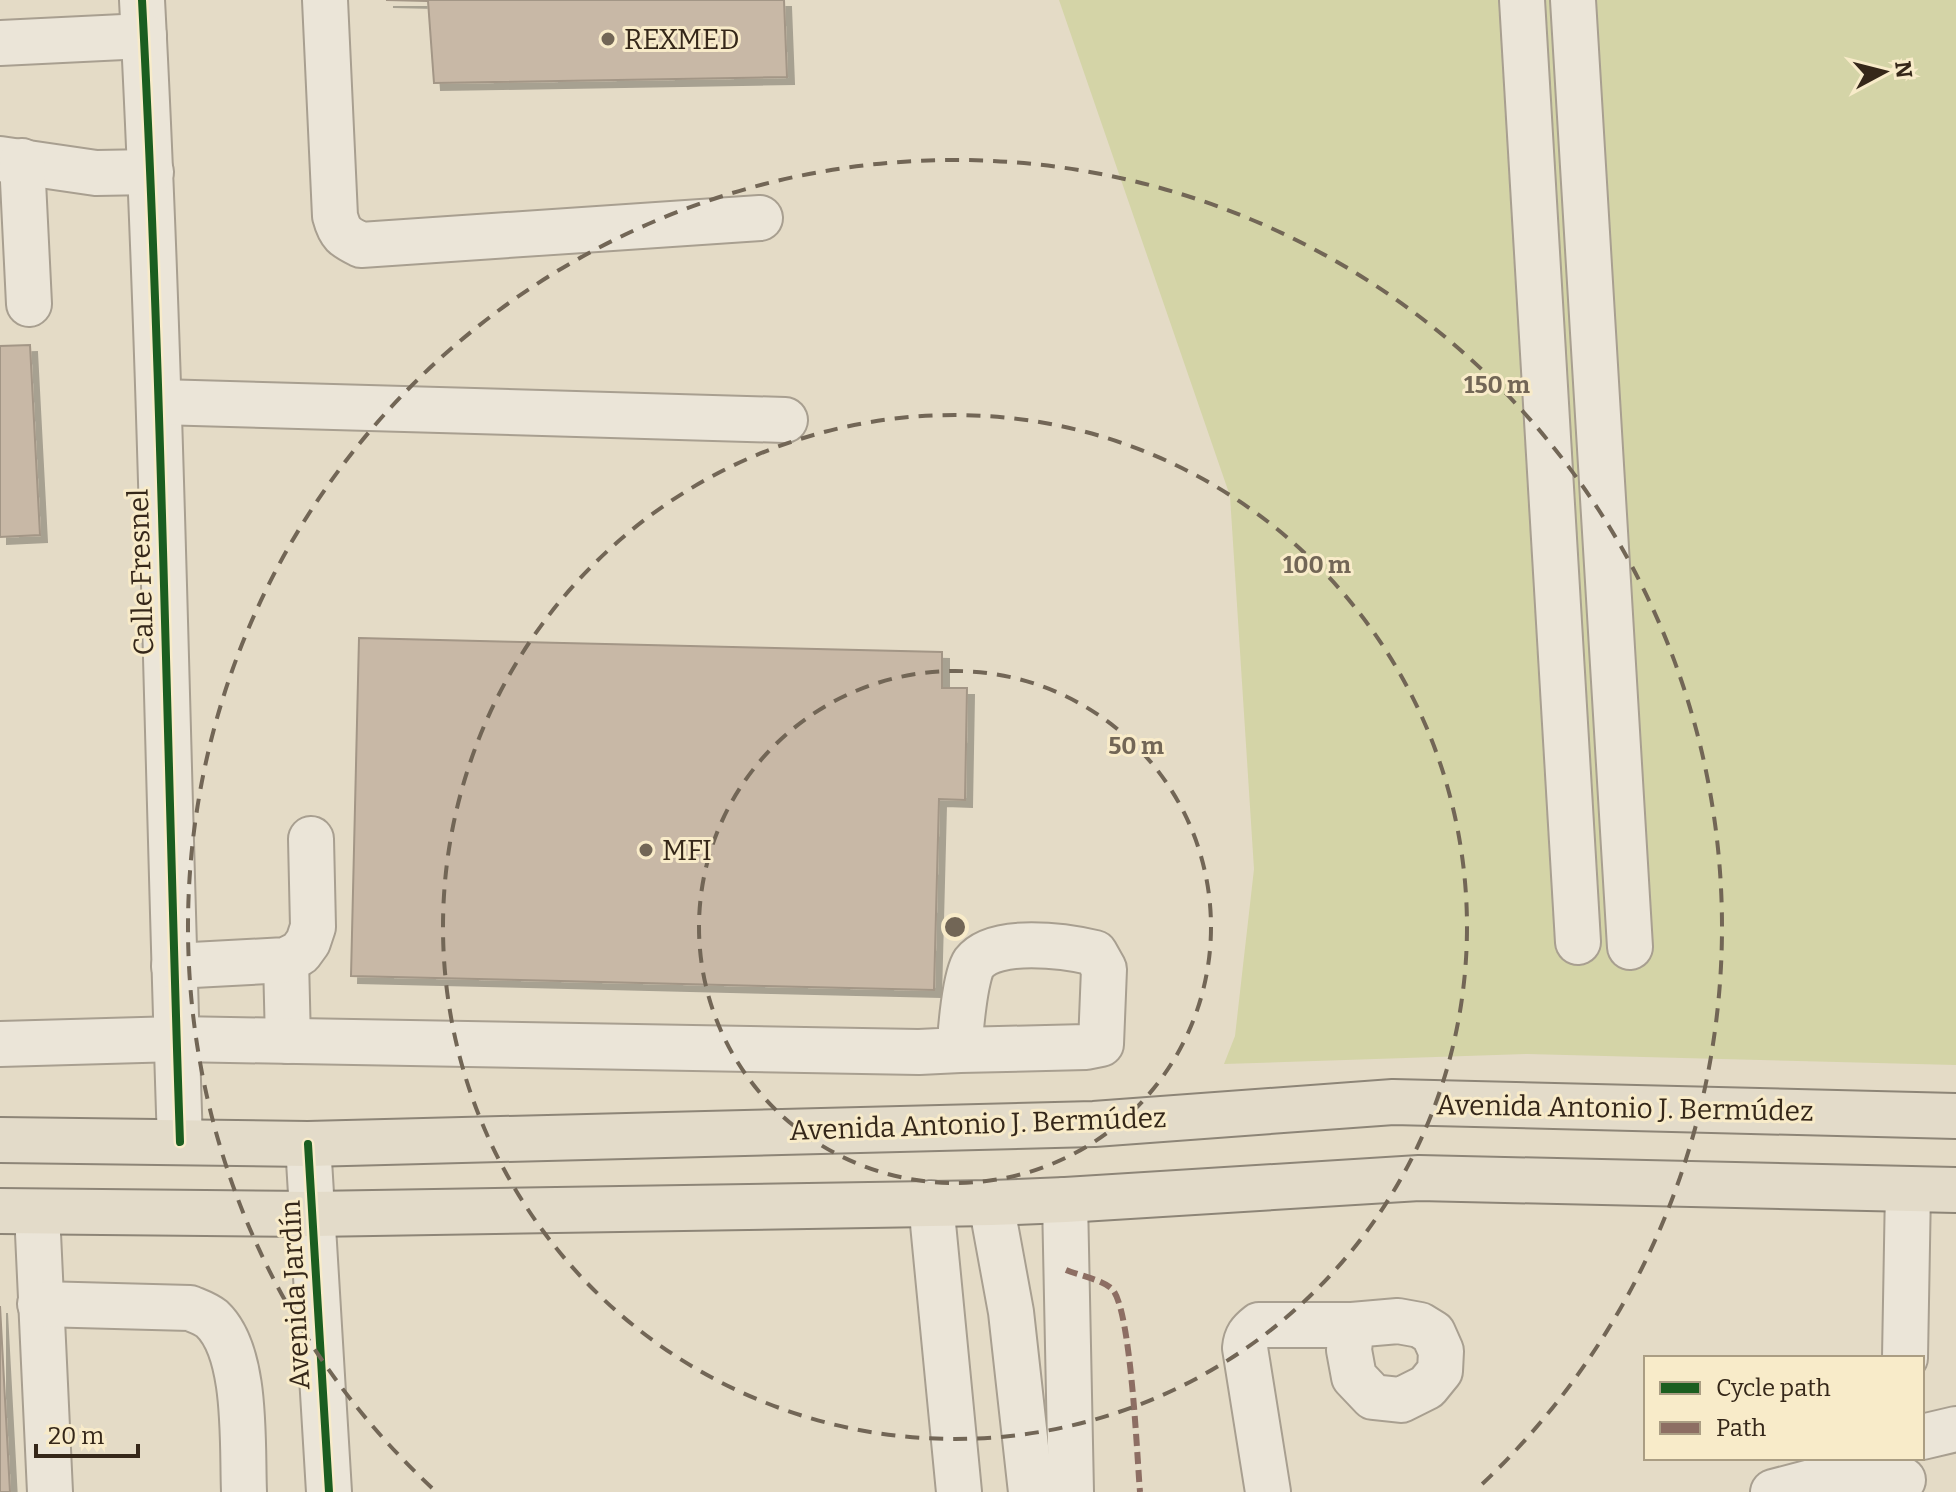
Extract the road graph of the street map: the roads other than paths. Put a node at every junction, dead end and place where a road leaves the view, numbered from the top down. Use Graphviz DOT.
graph roads {
  1 [pos="325,0"];
  2 [pos="1522,0"];
  3 [pos="1573,0"];
  4 [pos="143,18"];
  5 [pos="0,43"];
  6 [pos="11,160"];
  7 [pos="151,172"];
  8 [pos="760,218"];
  9 [pos="29,304"];
  10 [pos="159,402"];
  11 [pos="785,420"];
  12 [pos="1599,435"];
  13 [pos="1548,442"];
  14 [pos="311,839"];
  15 [pos="1578,942"];
  16 [pos="1630,947"];
  17 [pos="286,960"];
  18 [pos="174,966"];
  19 [pos="177,1039"];
  20 [pos="288,1041"];
  21 [pos="0,1044"];
  22 [pos="960,1050"];
  23 [pos="1956,1116"];
  24 [pos="0,1140"];
  25 [pos="180,1142"];
  26 [pos="308,1144"];
  27 [pos="1908,1189"];
  28 [pos="1956,1190"];
  29 [pos="1065,1200"];
  30 [pos="931,1203"];
  31 [pos="991,1203"];
  32 [pos="18,1212"];
  33 [pos="312,1214"];
  34 [pos="40,1304"];
  35 [pos="1352,1325"];
  36 [pos="1905,1356"];
  37 [pos="1956,1429"];
  38 [pos="1924,1437"];
  39 [pos="1903,1477"];
  40 [pos="50,1492"];
  41 [pos="244,1492"];
  42 [pos="329,1492"];
  43 [pos="959,1492"];
  44 [pos="1031,1492"];
  45 [pos="1071,1492"];
  46 [pos="1268,1492"];
  47 [pos="1773,1492"];
  1 -- 8 [label="street"];
  2 -- 13 [label="street"];
  3 -- 12 [label="street"];
  4 -- 5 [label="street"];
  4 -- 7 [label="street, Calle Fresnel"];
  6 -- 7 [label="street"];
  6 -- 9 [label="street"];
  7 -- 10 [label="street, Calle Fresnel"];
  10 -- 11 [label="street"];
  10 -- 18 [label="street, Calle Fresnel"];
  12 -- 13 [label="street"];
  12 -- 16 [label="street"];
  13 -- 15 [label="street"];
  14 -- 17 [label="street"];
  17 -- 18 [label="street"];
  17 -- 20 [label="street"];
  18 -- 19 [label="street, Calle Fresnel"];
  19 -- 20 [label="street"];
  19 -- 21 [label="street"];
  19 -- 25 [label="street, Calle Fresnel"];
  20 -- 22 [label="street"];
  23 -- 26 [label="main road, Avenida Antonio J. Bermúdez"];
  24 -- 25 [label="main road, Avenida Antonio J. Bermúdez"];
  25 -- 26 [label="main road, Avenida Antonio J. Bermúdez"];
  26 -- 33 [label="street, Avenida Jardín"];
  27 -- 28 [label="main road"];
  27 -- 29 [label="main road"];
  27 -- 36 [label="street"];
  29 -- 31 [label="main road"];
  29 -- 45 [label="street"];
  30 -- 31 [label="main road"];
  30 -- 33 [label="main road"];
  30 -- 43 [label="street"];
  31 -- 44 [label="street"];
  32 -- 33 [label="main road"];
  32 -- 34 [label="street"];
  33 -- 42 [label="street, Avenida Jardín"];
  34 -- 40 [label="street"];
  34 -- 41 [label="street"];
  35 -- 46 [label="street"];
  37 -- 38 [label="street"];
  39 -- 47 [label="street"];
}
